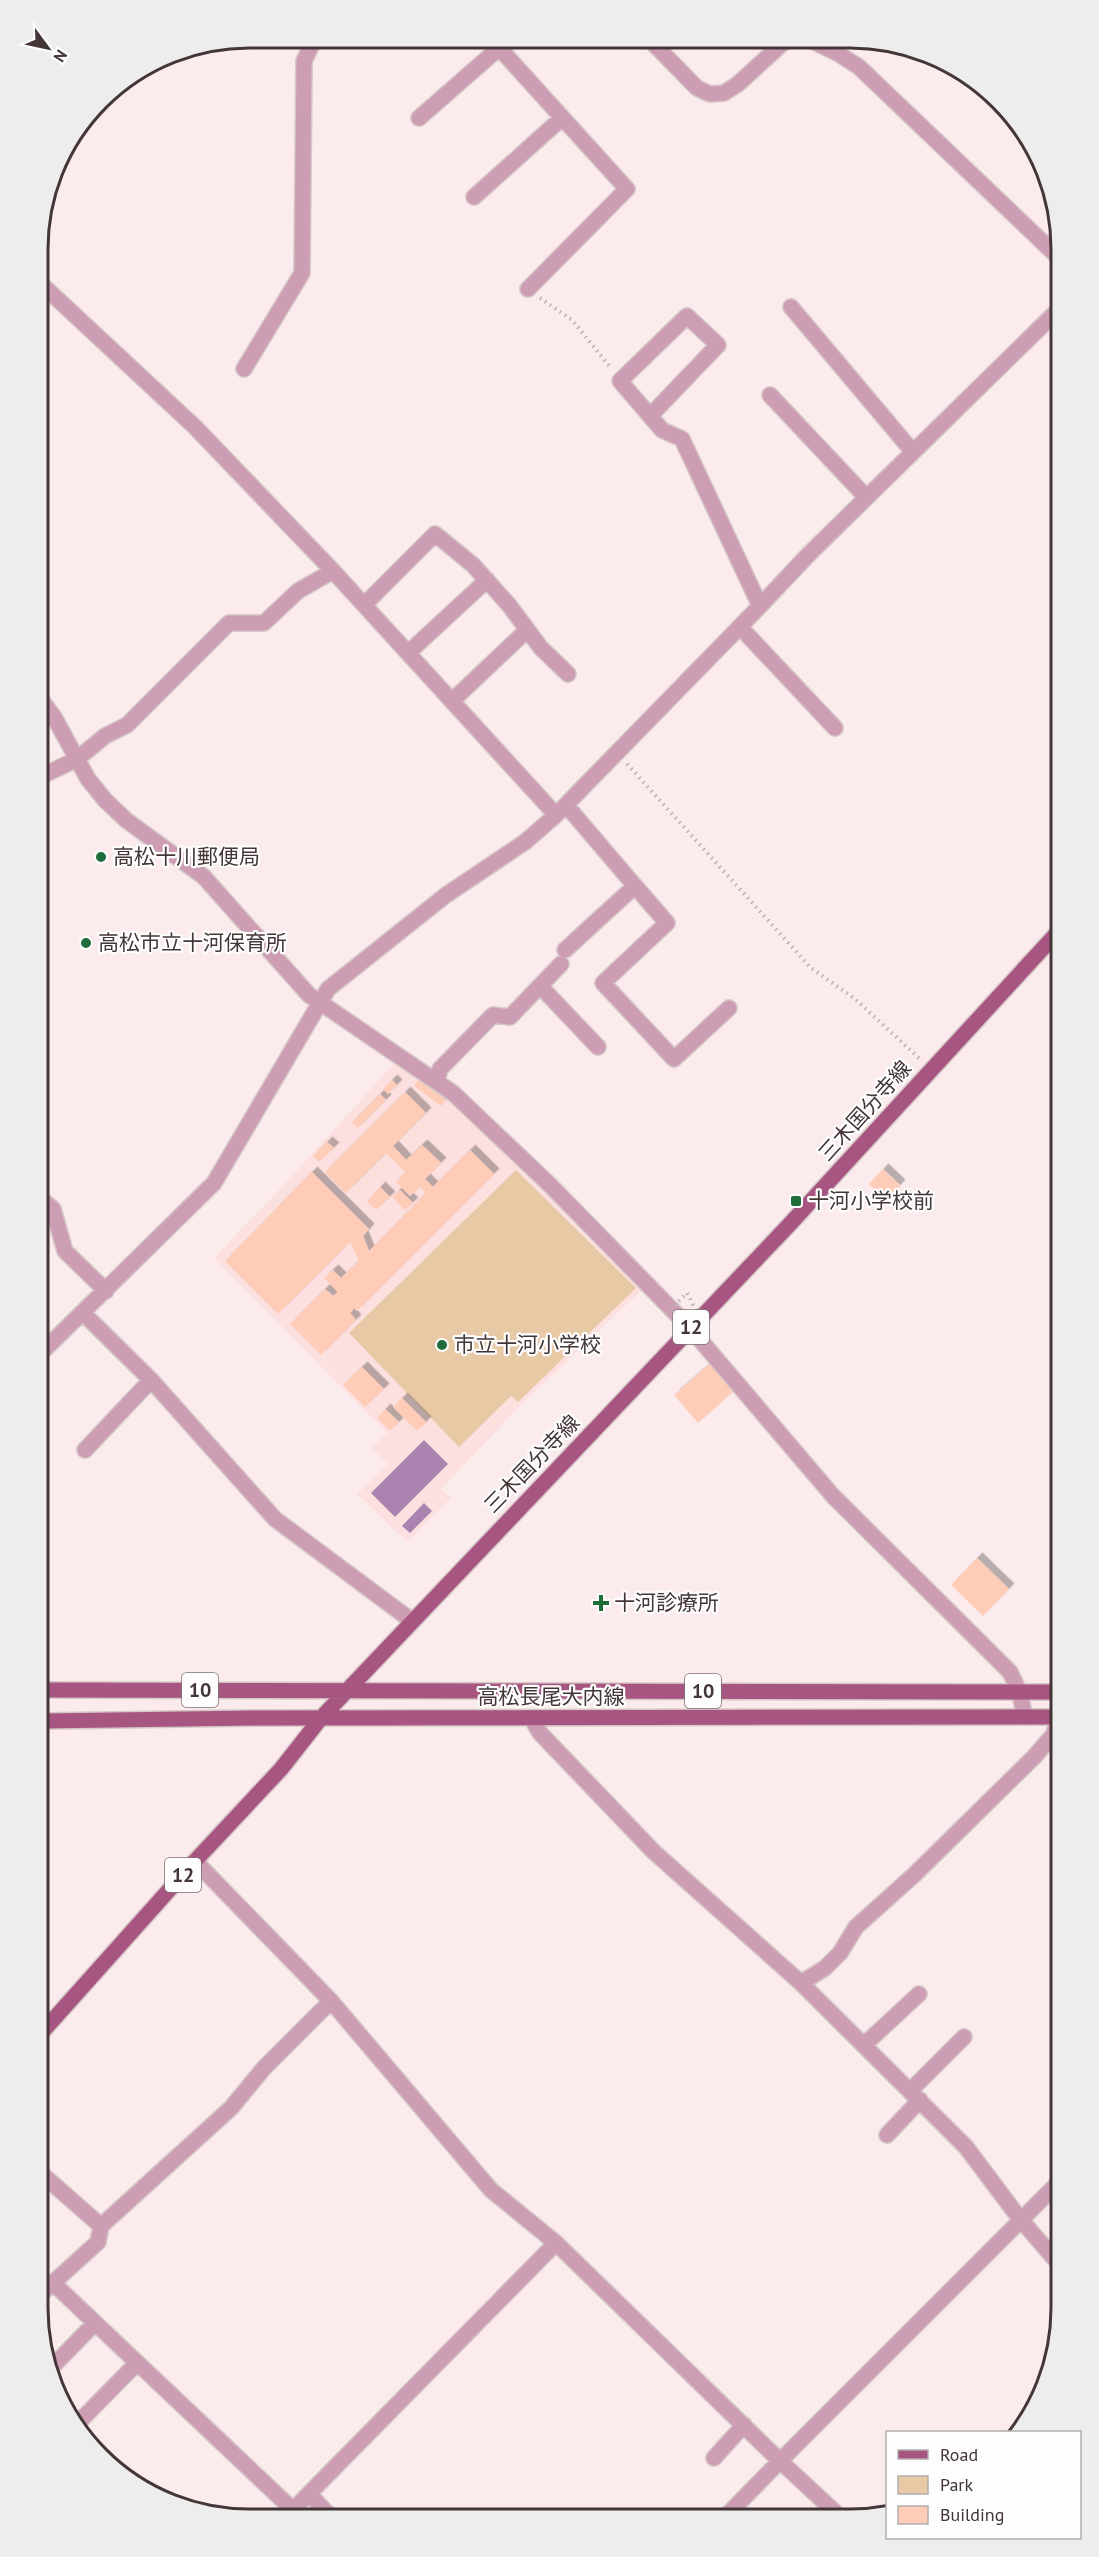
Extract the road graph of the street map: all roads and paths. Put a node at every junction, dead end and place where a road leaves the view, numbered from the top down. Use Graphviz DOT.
graph roads {
  1 [pos="310,48"];
  2 [pos="491,48"];
  3 [pos="499,48"];
  4 [pos="658,48"];
  5 [pos="777,48"];
  6 [pos="827,48"];
  7 [pos="419,118"];
  8 [pos="562,118"];
  9 [pos="474,198"];
  10 [pos="1051,250"];
  11 [pos="528,289"];
  12 [pos="48,290"];
  13 [pos="791,307"];
  14 [pos="1051,320"];
  15 [pos="244,369"];
  16 [pos="620,381"];
  17 [pos="770,395"];
  18 [pos="650,416"];
  19 [pos="913,452"];
  20 [pos="866,497"];
  21 [pos="333,571"];
  22 [pos="487,580"];
  23 [pos="364,605"];
  24 [pos="760,606"];
  25 [pos="740,627"];
  26 [pos="527,630"];
  27 [pos="408,653"];
  28 [pos="568,674"];
  29 [pos="452,701"];
  30 [pos="48,709"];
  31 [pos="835,728"];
  32 [pos="617,752"];
  33 [pos="77,759"];
  34 [pos="48,773"];
  35 [pos="561,810"];
  36 [pos="635,886"];
  37 [pos="1051,940"];
  38 [pos="540,986"];
  39 [pos="320,1003"];
  40 [pos="729,1008"];
  41 [pos="598,1047"];
  42 [pos="931,1070"];
  43 [pos="437,1082"];
  44 [pos="48,1205"];
  45 [pos="106,1291"];
  46 [pos="83,1313"];
  47 [pos="666,1314"];
  48 [pos="690,1328"];
  49 [pos="706,1330"];
  50 [pos="48,1346"];
  51 [pos="151,1380"];
  52 [pos="85,1450"];
  53 [pos="412,1622"];
  54 [pos="48,1690"];
  55 [pos="346,1691"];
  56 [pos="1019,1691"];
  57 [pos="1051,1692"];
  58 [pos="1051,1714"];
  59 [pos="1025,1716"];
  60 [pos="321,1718"];
  61 [pos="532,1719"];
  62 [pos="48,1721"];
  63 [pos="1051,1737"];
  64 [pos="195,1861"];
  65 [pos="801,1983"];
  66 [pos="919,1994"];
  67 [pos="331,2001"];
  68 [pos="48,2026"];
  69 [pos="964,2037"];
  70 [pos="864,2045"];
  71 [pos="915,2096"];
  72 [pos="887,2135"];
  73 [pos="48,2180"];
  74 [pos="1051,2190"];
  75 [pos="1020,2219"];
  76 [pos="101,2226"];
  77 [pos="556,2243"];
  78 [pos="1051,2255"];
  79 [pos="49,2287"];
  80 [pos="95,2323"];
  81 [pos="56,2363"];
  82 [pos="137,2363"];
  83 [pos="82,2419"];
  84 [pos="744,2426"];
  85 [pos="714,2458"];
  86 [pos="780,2461"];
  87 [pos="309,2494"];
  88 [pos="286,2509"];
  89 [pos="294,2509"];
  90 [pos="323,2509"];
  91 [pos="733,2509"];
  92 [pos="832,2509"];
  1 -- 15 [label="street"];
  2 -- 7 [label="street"];
  3 -- 8 [label="street"];
  4 -- 5 [label="street"];
  6 -- 10 [label="street"];
  8 -- 9 [label="street"];
  8 -- 11 [label="street"];
  11 -- 16 [label="path"];
  12 -- 21 [label="street"];
  13 -- 19 [label="street"];
  14 -- 19 [label="street"];
  16 -- 18 [label="street"];
  16 -- 18 [label="street"];
  17 -- 20 [label="street"];
  18 -- 24 [label="street"];
  19 -- 20 [label="street"];
  20 -- 24 [label="street"];
  21 -- 23 [label="street"];
  21 -- 33 [label="street"];
  22 -- 23 [label="street"];
  22 -- 26 [label="street"];
  22 -- 27 [label="street"];
  23 -- 27 [label="street"];
  24 -- 25 [label="street"];
  25 -- 31 [label="street"];
  25 -- 32 [label="street"];
  26 -- 28 [label="street"];
  26 -- 29 [label="street"];
  27 -- 29 [label="street"];
  29 -- 35 [label="street"];
  30 -- 33 [label="street"];
  32 -- 35 [label="street"];
  32 -- 42 [label="path"];
  33 -- 34 [label="street"];
  33 -- 39 [label="street"];
  35 -- 36 [label="street"];
  35 -- 39 [label="street"];
  36 -- 38 [label="street"];
  36 -- 40 [label="street"];
  37 -- 42 [label="main road, 三木国分寺線 / 12"];
  38 -- 41 [label="street"];
  38 -- 43 [label="street"];
  39 -- 43 [label="street"];
  39 -- 45 [label="street"];
  42 -- 48 [label="main road, 三木国分寺線 / 12"];
  43 -- 48 [label="street"];
  44 -- 45 [label="street"];
  45 -- 46 [label="street"];
  46 -- 50 [label="street"];
  46 -- 51 [label="street"];
  47 -- 49 [label="path, bridge"];
  48 -- 53 [label="main road, 三木国分寺線 / 12"];
  48 -- 56 [label="street"];
  51 -- 52 [label="street"];
  51 -- 53 [label="street"];
  53 -- 55 [label="main road, 三木国分寺線 / 12"];
  54 -- 55 [label="main road, 高松長尾大内線 / 10"];
  55 -- 56 [label="main road, 高松長尾大内線 / 10"];
  55 -- 60 [label="main road, 三木国分寺線 / 12"];
  56 -- 57 [label="main road, 高松長尾大内線 / 10"];
  56 -- 59 [label="street"];
  58 -- 59 [label="main road, 高松長尾大内線 / 10"];
  59 -- 61 [label="main road, 高松長尾大内線 / 10"];
  60 -- 61 [label="main road, 高松長尾大内線 / 10"];
  60 -- 62 [label="main road, 高松長尾大内線 / 10"];
  60 -- 64 [label="main road, 三木国分寺線 / 12"];
  61 -- 65 [label="street"];
  63 -- 65 [label="street"];
  64 -- 67 [label="street"];
  64 -- 68 [label="main road, 三木国分寺線 / 12"];
  65 -- 70 [label="street"];
  66 -- 70 [label="street"];
  67 -- 76 [label="street"];
  67 -- 77 [label="street"];
  69 -- 71 [label="street"];
  70 -- 71 [label="street"];
  71 -- 72 [label="street"];
  71 -- 75 [label="street"];
  73 -- 76 [label="street"];
  74 -- 75 [label="street"];
  75 -- 78 [label="street"];
  75 -- 86 [label="street"];
  76 -- 79 [label="street"];
  77 -- 84 [label="street"];
  77 -- 87 [label="street"];
  79 -- 80 [label="street"];
  80 -- 81 [label="street"];
  80 -- 82 [label="street"];
  82 -- 83 [label="street"];
  82 -- 88 [label="street"];
  84 -- 85 [label="street"];
  84 -- 86 [label="street"];
  86 -- 91 [label="street"];
  86 -- 92 [label="street"];
  87 -- 89 [label="street"];
  87 -- 90 [label="street"];
}
